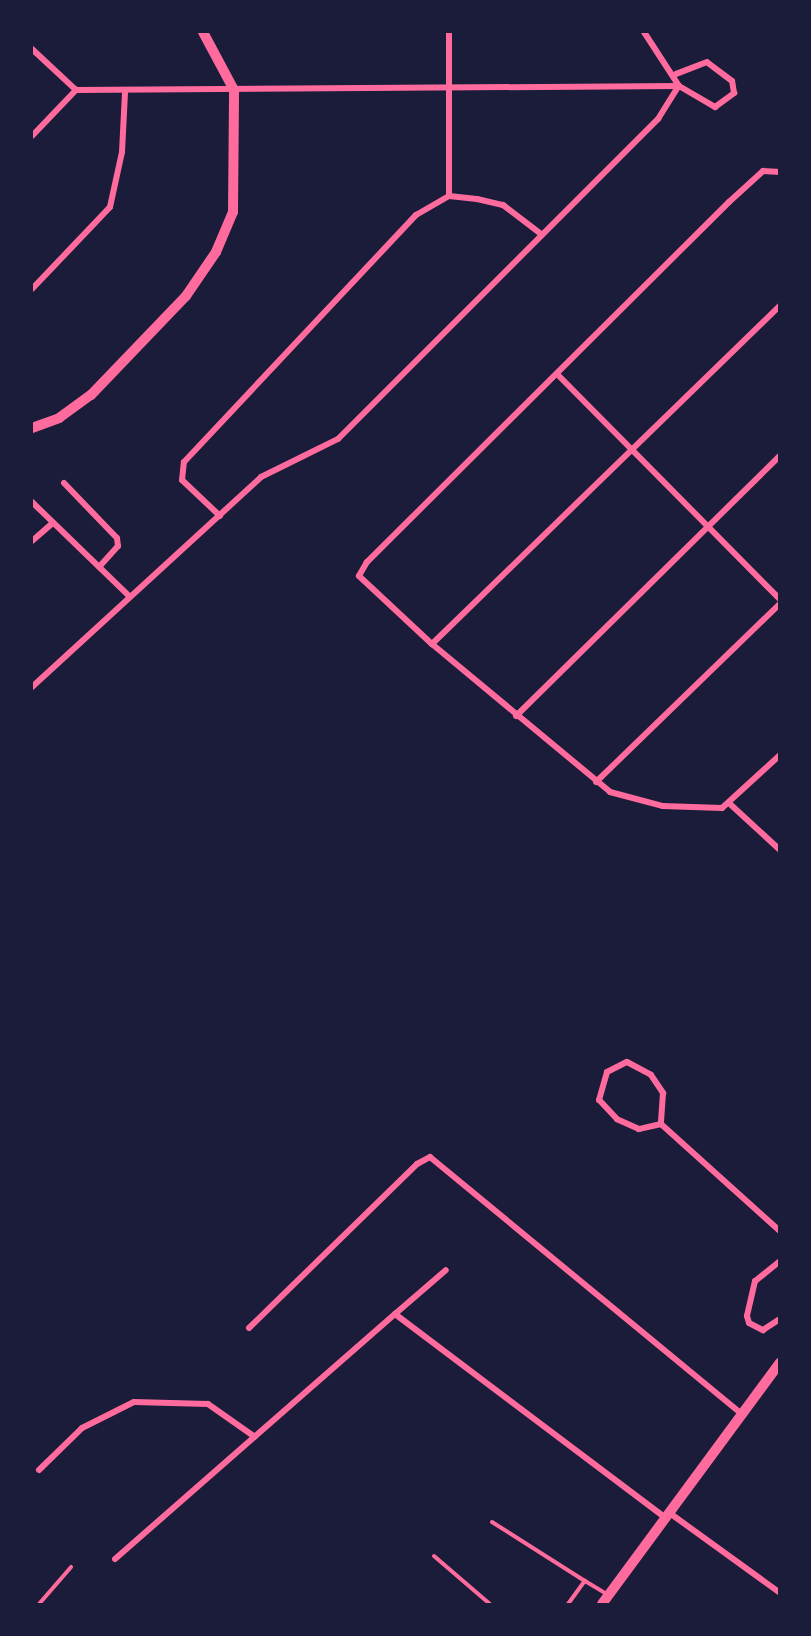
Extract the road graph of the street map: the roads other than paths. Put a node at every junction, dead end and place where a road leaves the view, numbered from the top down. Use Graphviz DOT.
graph roads {
  1 [pos="203,32"];
  2 [pos="449,32"];
  3 [pos="644,32"];
  4 [pos="32,49"];
  5 [pos="676,74"];
  6 [pos="680,86"];
  7 [pos="450,88"];
  8 [pos="76,90"];
  9 [pos="234,90"];
  10 [pos="125,92"];
  11 [pos="32,136"];
  12 [pos="780,172"];
  13 [pos="449,196"];
  14 [pos="541,234"];
  15 [pos="32,289"];
  16 [pos="780,305"];
  17 [pos="558,375"];
  18 [pos="32,428"];
  19 [pos="634,448"];
  20 [pos="780,456"];
  21 [pos="64,483"];
  22 [pos="32,502"];
  23 [pos="220,516"];
  24 [pos="53,522"];
  25 [pos="710,527"];
  26 [pos="32,541"];
  27 [pos="99,567"];
  28 [pos="129,596"];
  29 [pos="780,602"];
  30 [pos="432,644"];
  31 [pos="32,687"];
  32 [pos="516,716"];
  33 [pos="780,755"];
  34 [pos="596,782"];
  35 [pos="730,804"];
  36 [pos="780,850"];
  37 [pos="661,1124"];
  38 [pos="780,1231"];
  39 [pos="780,1261"];
  40 [pos="446,1270"];
  41 [pos="394,1314"];
  42 [pos="780,1319"];
  43 [pos="249,1328"];
  44 [pos="780,1363"];
  45 [pos="743,1414"];
  46 [pos="255,1437"];
  47 [pos="39,1470"];
  48 [pos="668,1516"];
  49 [pos="492,1522"];
  50 [pos="434,1556"];
  51 [pos="115,1559"];
  52 [pos="71,1567"];
  53 [pos="585,1581"];
  54 [pos="780,1593"];
  55 [pos="606,1600"];
  56 [pos="39,1605"];
  57 [pos="490,1605"];
  58 [pos="568,1605"];
  1 -- 9 [label="street"];
  2 -- 7 [label="street"];
  3 -- 5 [label="street"];
  4 -- 8 [label="street"];
  5 -- 6 [label="street"];
  5 -- 6 [label="street"];
  6 -- 7 [label="street"];
  6 -- 14 [label="street"];
  7 -- 9 [label="street"];
  7 -- 13 [label="street"];
  8 -- 10 [label="street"];
  8 -- 11 [label="street"];
  9 -- 10 [label="street"];
  9 -- 18 [label="street"];
  10 -- 15 [label="street"];
  12 -- 17 [label="street"];
  13 -- 14 [label="street"];
  13 -- 23 [label="street"];
  14 -- 23 [label="street"];
  16 -- 19 [label="street"];
  17 -- 19 [label="street"];
  17 -- 30 [label="street"];
  19 -- 25 [label="street"];
  19 -- 30 [label="street"];
  20 -- 25 [label="street"];
  21 -- 27 [label="street"];
  22 -- 24 [label="street"];
  23 -- 28 [label="street"];
  24 -- 26 [label="street"];
  24 -- 27 [label="street"];
  25 -- 29 [label="street"];
  25 -- 32 [label="street"];
  27 -- 28 [label="street"];
  28 -- 31 [label="street"];
  29 -- 34 [label="street"];
  30 -- 32 [label="street"];
  32 -- 34 [label="street"];
  33 -- 35 [label="street"];
  34 -- 35 [label="street"];
  35 -- 36 [label="street"];
  37 -- 37 [label="street"];
  37 -- 38 [label="street"];
  39 -- 42 [label="street"];
  40 -- 41 [label="street"];
  41 -- 46 [label="street"];
  41 -- 48 [label="street"];
  43 -- 45 [label="street"];
  44 -- 45 [label="street"];
  45 -- 48 [label="street"];
  46 -- 47 [label="street"];
  46 -- 51 [label="street"];
  48 -- 54 [label="street"];
  48 -- 55 [label="street"];
  49 -- 53 [label="lane"];
  50 -- 57 [label="lane"];
  52 -- 56 [label="lane"];
  53 -- 55 [label="lane"];
  53 -- 58 [label="lane"];
}
